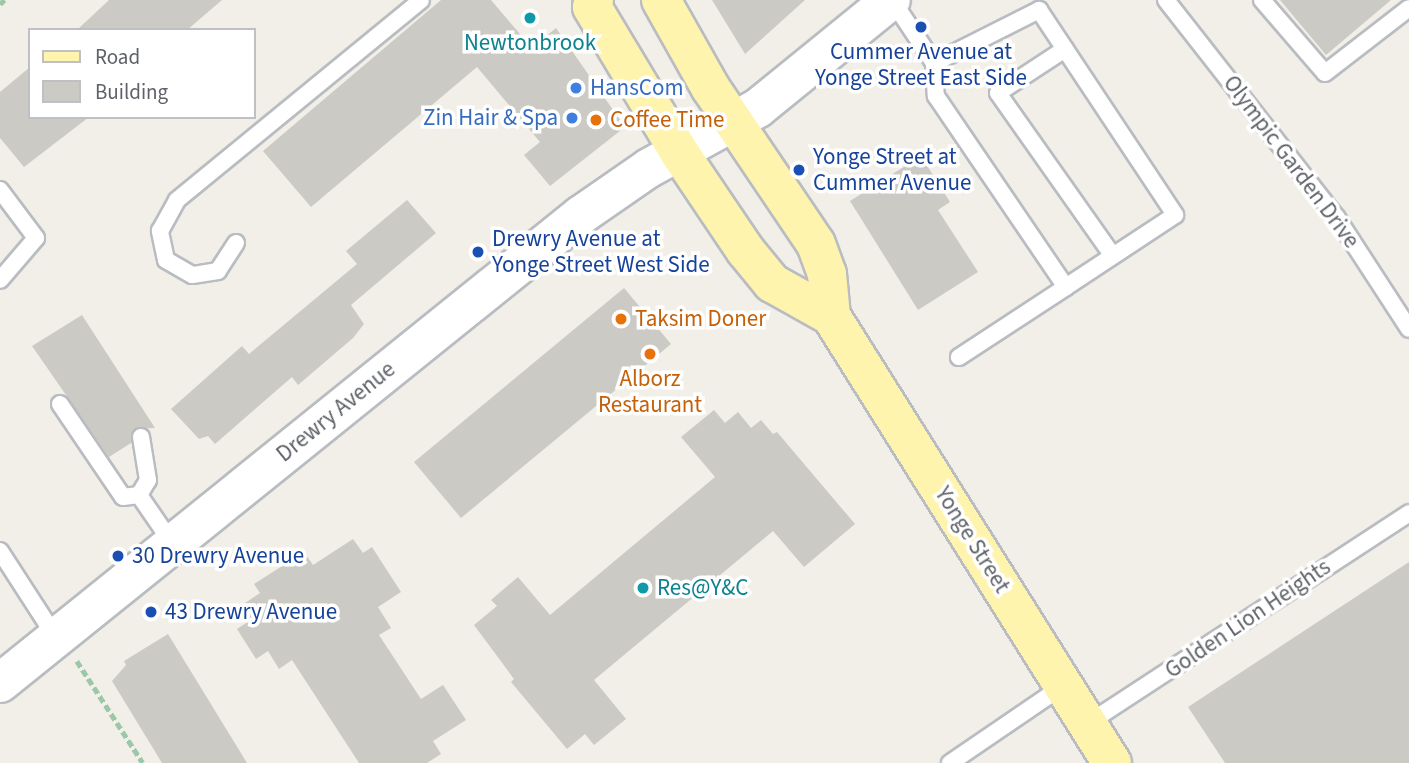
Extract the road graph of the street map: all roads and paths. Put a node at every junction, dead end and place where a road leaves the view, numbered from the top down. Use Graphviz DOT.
graph roads {
  1 [pos="4,0"];
  2 [pos="421,0"];
  3 [pos="594,0"];
  4 [pos="661,0"];
  5 [pos="892,0"];
  6 [pos="1166,0"];
  7 [pos="1262,0"];
  8 [pos="0,4"];
  9 [pos="1409,8"];
  10 [pos="1065,49"];
  11 [pos="934,63"];
  12 [pos="734,122"];
  13 [pos="681,155"];
  14 [pos="0,190"];
  15 [pos="236,243"];
  16 [pos="1113,256"];
  17 [pos="0,281"];
  18 [pos="1066,287"];
  19 [pos="831,316"];
  20 [pos="1409,329"];
  21 [pos="959,357"];
  22 [pos="61,404"];
  23 [pos="141,437"];
  24 [pos="139,495"];
  25 [pos="1409,513"];
  26 [pos="172,543"];
  27 [pos="0,551"];
  28 [pos="58,635"];
  29 [pos="0,683"];
  30 [pos="1063,686"];
  31 [pos="1099,751"];
  32 [pos="143,763"];
  33 [pos="950,763"];
  1 -- 8 [label="path"];
  2 -- 15 [label="lane"];
  3 -- 13 [label="main road, Yonge Street"];
  4 -- 12 [label="main road, Yonge Street"];
  5 -- 11 [label="lane"];
  5 -- 12 [label="street, Drewry Avenue"];
  6 -- 20 [label="lane, Olympic Garden Drive"];
  7 -- 9 [label="lane"];
  10 -- 11 [label="lane"];
  10 -- 16 [label="lane"];
  10 -- 16 [label="lane"];
  11 -- 18 [label="lane"];
  12 -- 13 [label="street, Drewry Avenue"];
  12 -- 19 [label="main road, Yonge Street"];
  13 -- 19 [label="main road, Yonge Street"];
  13 -- 26 [label="street, Drewry Avenue"];
  14 -- 17 [label="lane"];
  16 -- 18 [label="lane"];
  18 -- 21 [label="lane"];
  19 -- 30 [label="main road, Yonge Street"];
  22 -- 24 [label="lane"];
  23 -- 24 [label="lane"];
  24 -- 26 [label="lane"];
  25 -- 31 [label="lane, Golden Lion Heights"];
  26 -- 28 [label="street, Drewry Avenue"];
  27 -- 28 [label="lane"];
  28 -- 29 [label="street, Drewry Avenue"];
  28 -- 32 [label="path"];
  30 -- 31 [label="main road, Yonge Street"];
  30 -- 33 [label="lane"];
}
